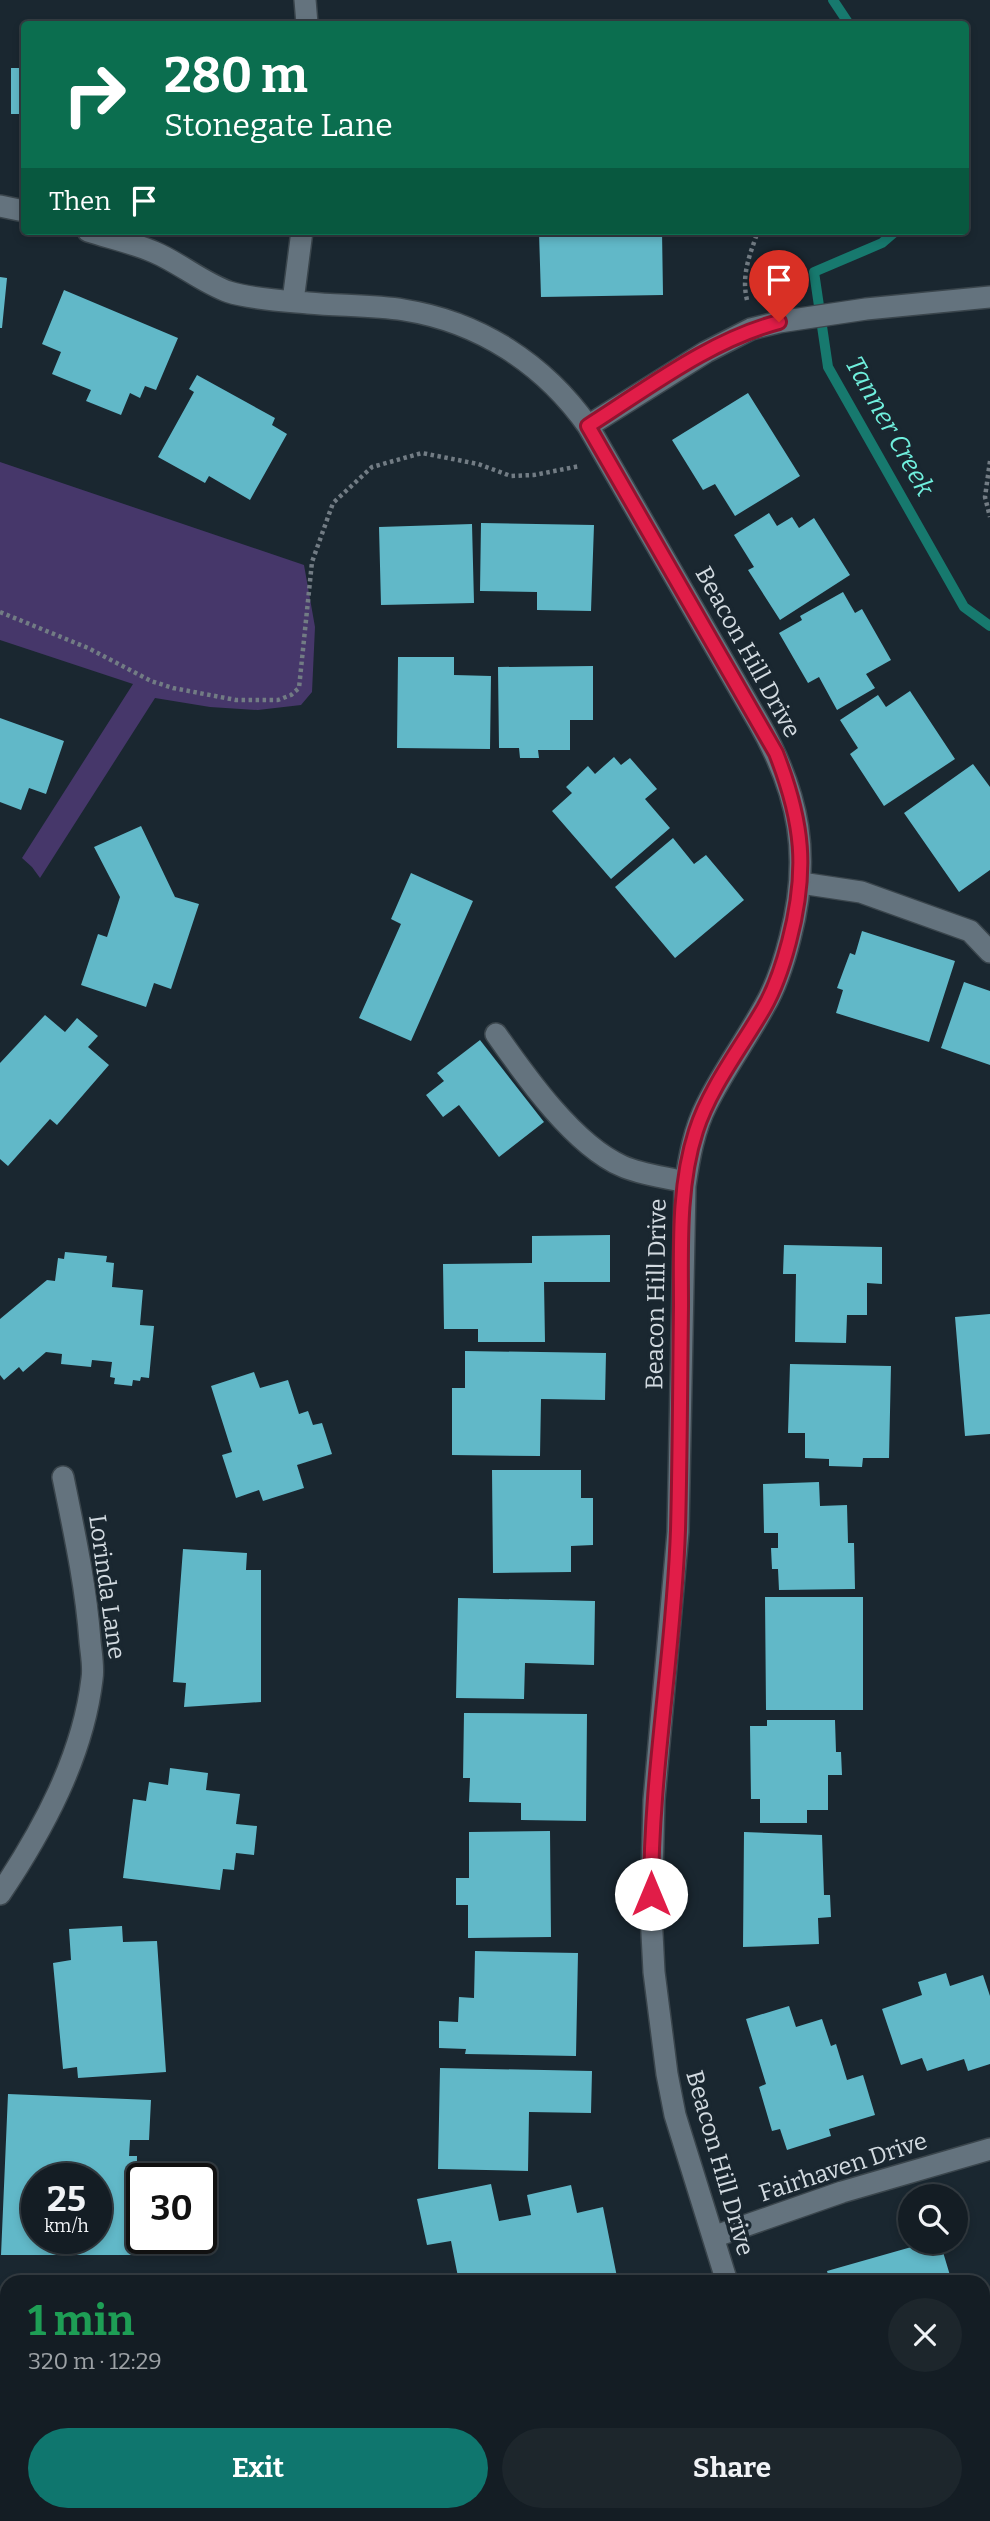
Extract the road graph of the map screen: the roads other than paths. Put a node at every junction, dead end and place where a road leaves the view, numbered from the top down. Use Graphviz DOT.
graph roads {
  1 [pos="305,0"];
  2 [pos="307,21"];
  3 [pos="0,206"];
  4 [pos="21,210"];
  5 [pos="101,235"];
  6 [pos="301,235"];
  7 [pos="990,297"];
  8 [pos="293,301"];
  9 [pos="588,426"];
  10 [pos="801,883"];
  11 [pos="990,952"];
  12 [pos="496,1034"];
  13 [pos="685,1182"];
  14 [pos="62,1477"];
  15 [pos="0,1894"];
  16 [pos="990,2149"];
  17 [pos="713,2237"];
  18 [pos="725,2275"];
  1 -- 2 [label="street"];
  3 -- 4 [label="street"];
  5 -- 8 [label="street, Beacon Hill Drive"];
  6 -- 8 [label="street"];
  7 -- 9 [label="street"];
  8 -- 9 [label="street, Beacon Hill Drive"];
  9 -- 10 [label="street, Beacon Hill Drive"];
  10 -- 11 [label="street"];
  10 -- 13 [label="street, Beacon Hill Drive"];
  12 -- 13 [label="street"];
  13 -- 17 [label="street, Beacon Hill Drive"];
  14 -- 15 [label="street, Lorinda Lane"];
  16 -- 17 [label="street, Fairhaven Drive"];
  17 -- 18 [label="street, Beacon Hill Drive"];
}
